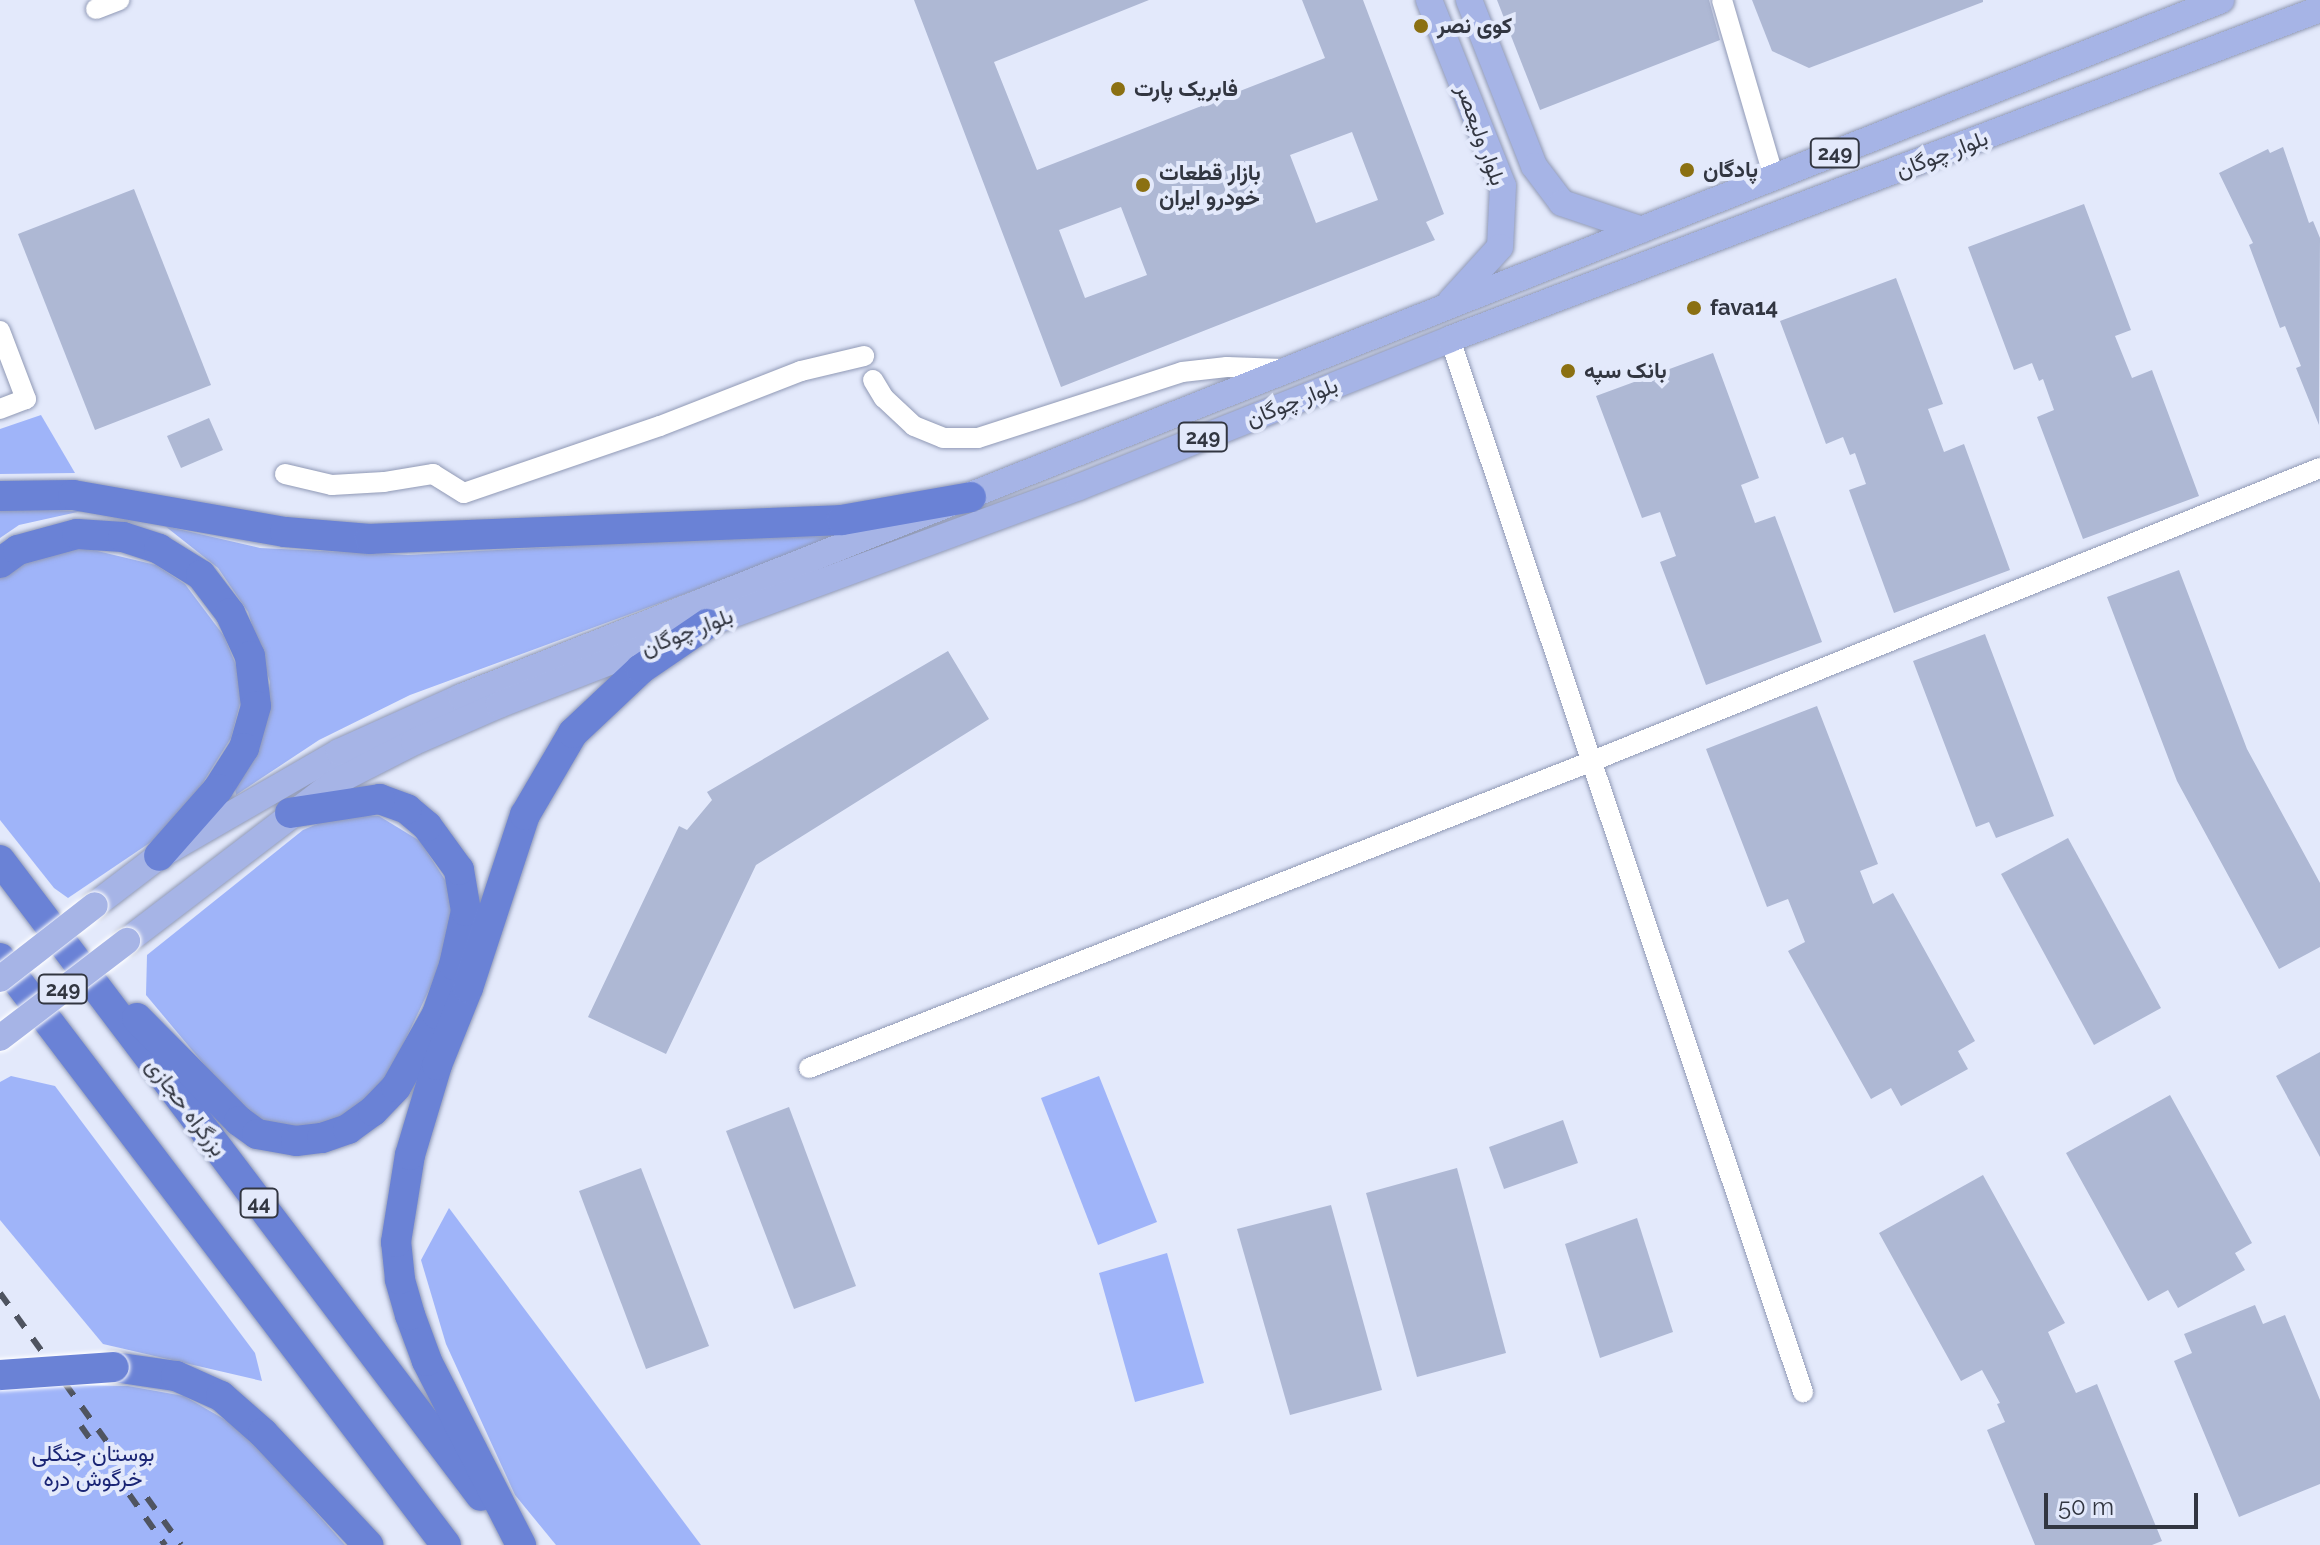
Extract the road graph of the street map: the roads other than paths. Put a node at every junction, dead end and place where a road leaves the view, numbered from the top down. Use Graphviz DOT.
graph roads {
  1 [pos="119,0"];
  2 [pos="1429,0"];
  3 [pos="1469,0"];
  4 [pos="1722,0"];
  5 [pos="2221,0"];
  6 [pos="96,9"];
  7 [pos="2320,9"];
  8 [pos="1484,38"];
  9 [pos="1452,57"];
  10 [pos="1774,178"];
  11 [pos="1642,230"];
  12 [pos="1449,304"];
  13 [pos="0,331"];
  14 [pos="1450,339"];
  15 [pos="864,356"];
  16 [pos="1291,369"];
  17 [pos="873,380"];
  18 [pos="0,409"];
  19 [pos="2320,468"];
  20 [pos="285,474"];
  21 [pos="0,496"];
  22 [pos="971,497"];
  23 [pos="0,563"];
  24 [pos="707,624"];
  25 [pos="1590,762"];
  26 [pos="290,813"];
  27 [pos="159,856"];
  28 [pos="0,860"];
  29 [pos="0,958"];
  30 [pos="0,979"];
  31 [pos="107,1003"];
  32 [pos="0,1038"];
  33 [pos="809,1068"];
  34 [pos="0,1375"];
  35 [pos="1803,1392"];
  36 [pos="368,1545"];
  37 [pos="446,1545"];
  38 [pos="520,1545"];
  1 -- 6 [label="street"];
  2 -- 9 [label="main road, بلوار ولیعصر"];
  3 -- 8 [label="main road, بلوار ولیعصر"];
  4 -- 10 [label="street"];
  5 -- 10 [label="main road, بلوار چوگان / 249"];
  7 -- 14 [label="main road, بلوار چوگان / 249"];
  8 -- 9 [label="main road"];
  8 -- 11 [label="main road, بلوار ولیعصر"];
  9 -- 12 [label="main road, بلوار ولیعصر"];
  10 -- 11 [label="main road, بلوار چوگان / 249"];
  11 -- 12 [label="main road, بلوار چوگان / 249"];
  12 -- 16 [label="main road, بلوار چوگان / 249"];
  13 -- 18 [label="street"];
  14 -- 24 [label="main road, بلوار چوگان / 249"];
  14 -- 25 [label="street"];
  15 -- 20 [label="street"];
  16 -- 17 [label="street"];
  16 -- 22 [label="main road, بلوار چوگان / 249"];
  19 -- 25 [label="street"];
  21 -- 22 [label="highway"];
  22 -- 27 [label="main road, بلوار چوگان / 249"];
  23 -- 27 [label="highway"];
  24 -- 26 [label="main road, بلوار چوگان / 249"];
  24 -- 38 [label="highway"];
  25 -- 33 [label="street"];
  25 -- 35 [label="street"];
  26 -- 31 [label="highway"];
  26 -- 32 [label="main road, بلوار چوگان / 249, bridge"];
  27 -- 30 [label="main road, بلوار چوگان / 249, bridge"];
  28 -- 31 [label="highway, بزرگراه حجازی / 44"];
  29 -- 37 [label="highway, 44"];
  31 -- 38 [label="highway, بزرگراه حجازی / 44"];
  34 -- 36 [label="highway, bridge"];
}
